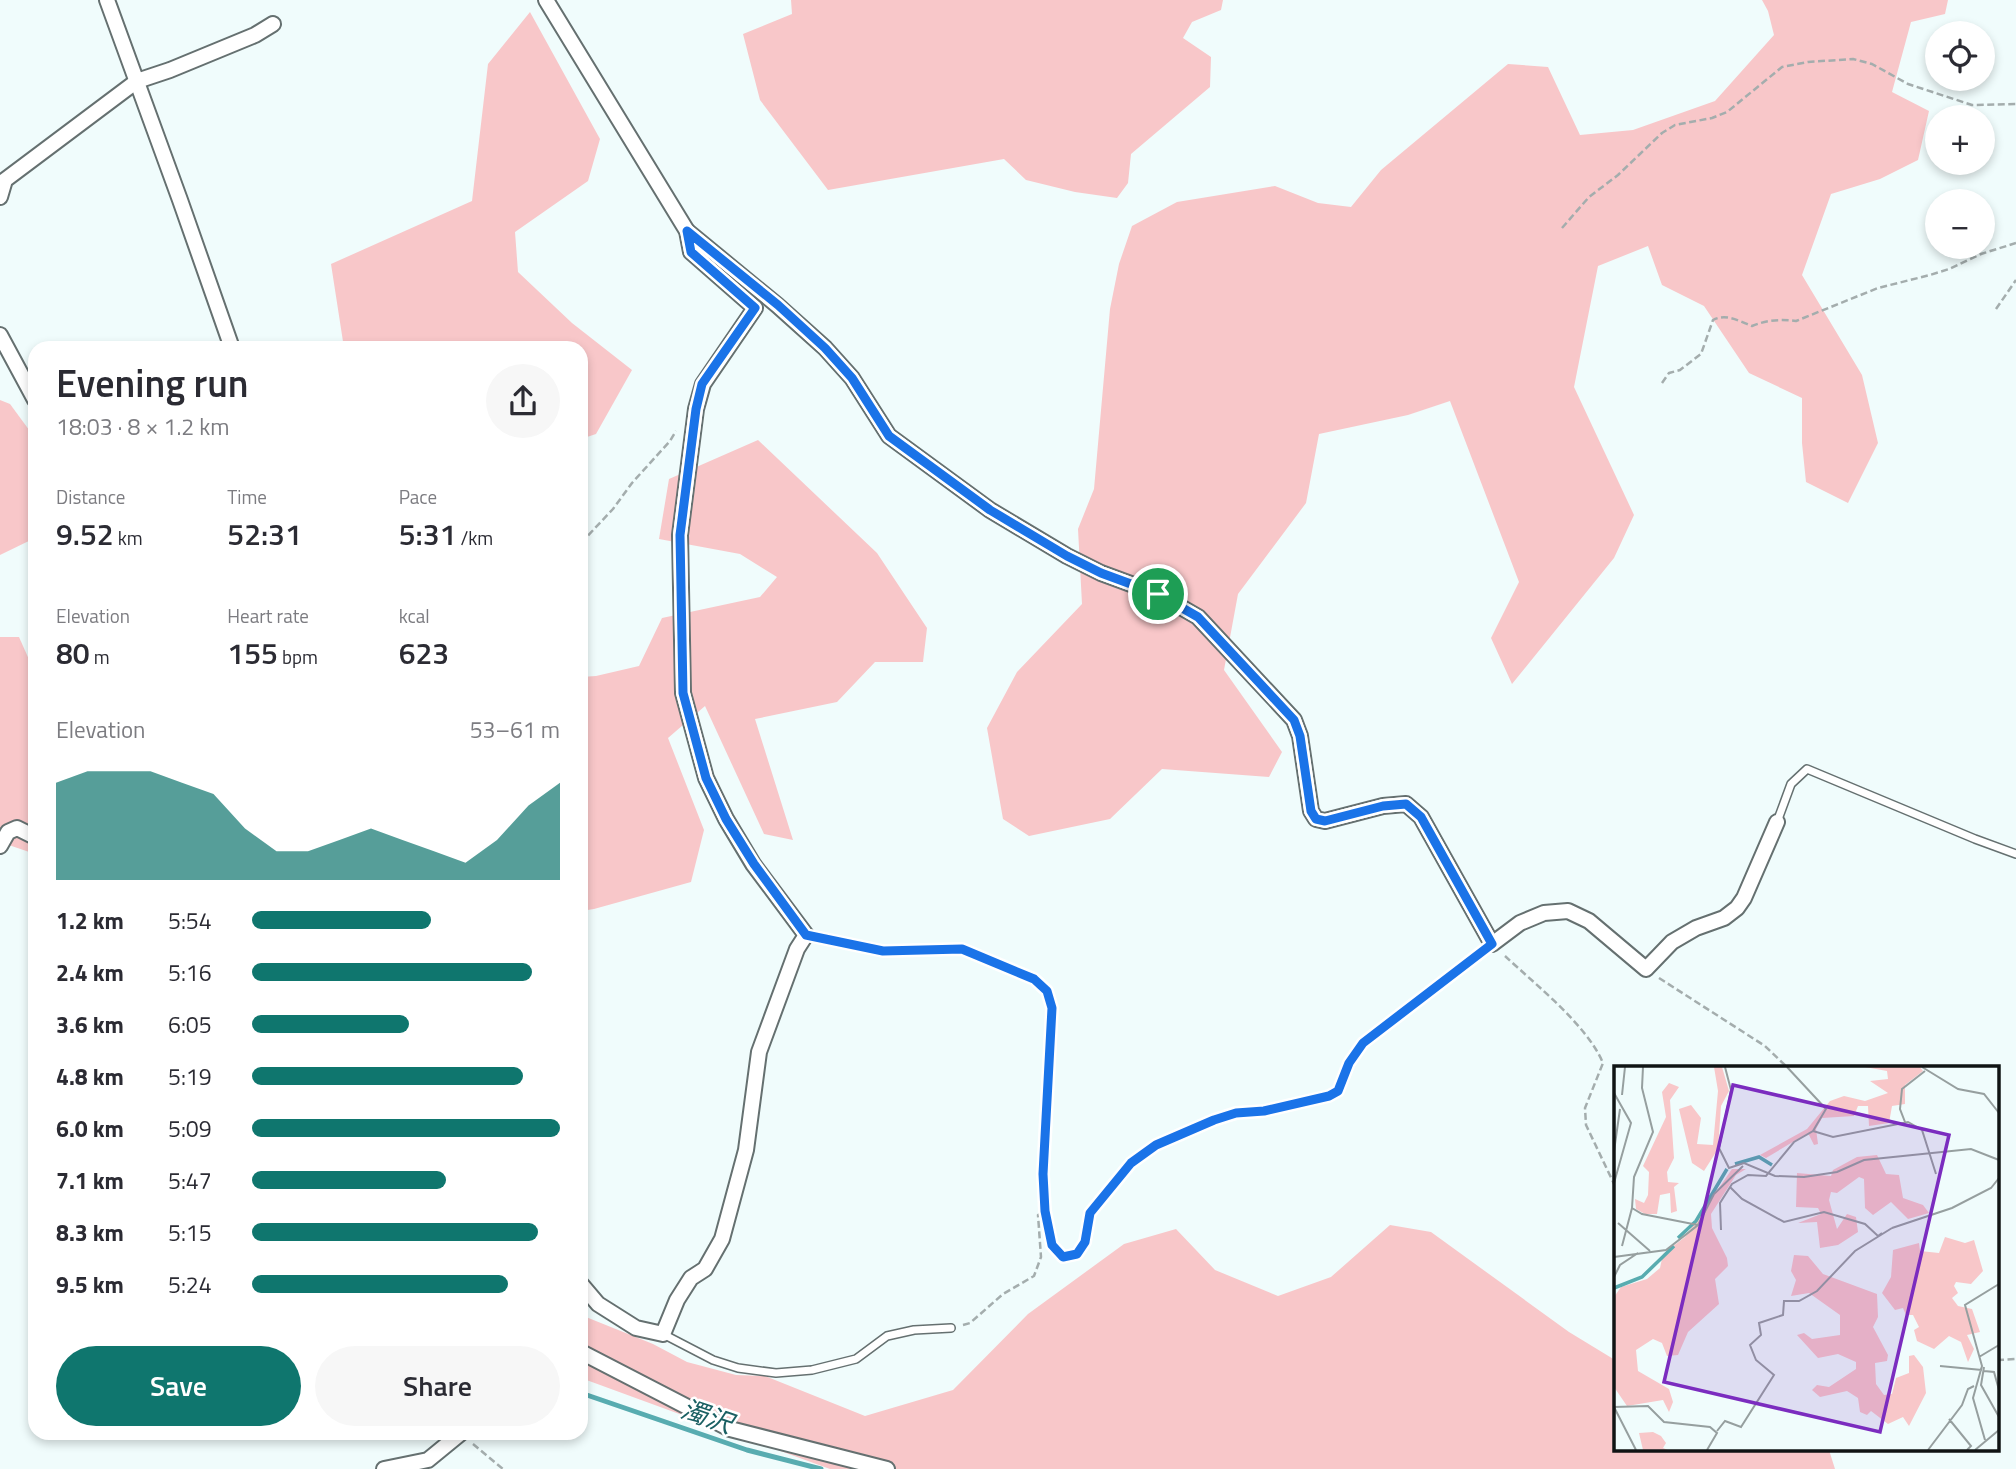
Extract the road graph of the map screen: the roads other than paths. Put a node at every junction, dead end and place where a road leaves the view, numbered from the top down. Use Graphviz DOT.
graph roads {
  1 [pos="107,0"];
  2 [pos="546,0"];
  3 [pos="273,24"];
  4 [pos="136,81"];
  5 [pos="0,197"];
  6 [pos="687,231"];
  7 [pos="0,335"];
  8 [pos="229,341"];
  9 [pos="28,387"];
  10 [pos="1777,822"];
  11 [pos="28,834"];
  12 [pos="0,846"];
  13 [pos="2016,854"];
  14 [pos="588,1292"];
  15 [pos="951,1328"];
  16 [pos="663,1334"];
  17 [pos="588,1356"];
  18 [pos="452,1440"];
  19 [pos="384,1469"];
  20 [pos="887,1469"];
  1 -- 4 [label="street"];
  2 -- 6 [label="street"];
  3 -- 4 [label="street"];
  4 -- 5 [label="street"];
  4 -- 8 [label="street"];
  6 -- 10 [label="street"];
  6 -- 16 [label="street"];
  7 -- 9 [label="street"];
  10 -- 13 [label="lane"];
  11 -- 12 [label="street"];
  14 -- 16 [label="street"];
  15 -- 16 [label="lane"];
  17 -- 20 [label="street"];
  18 -- 19 [label="street"];
}
